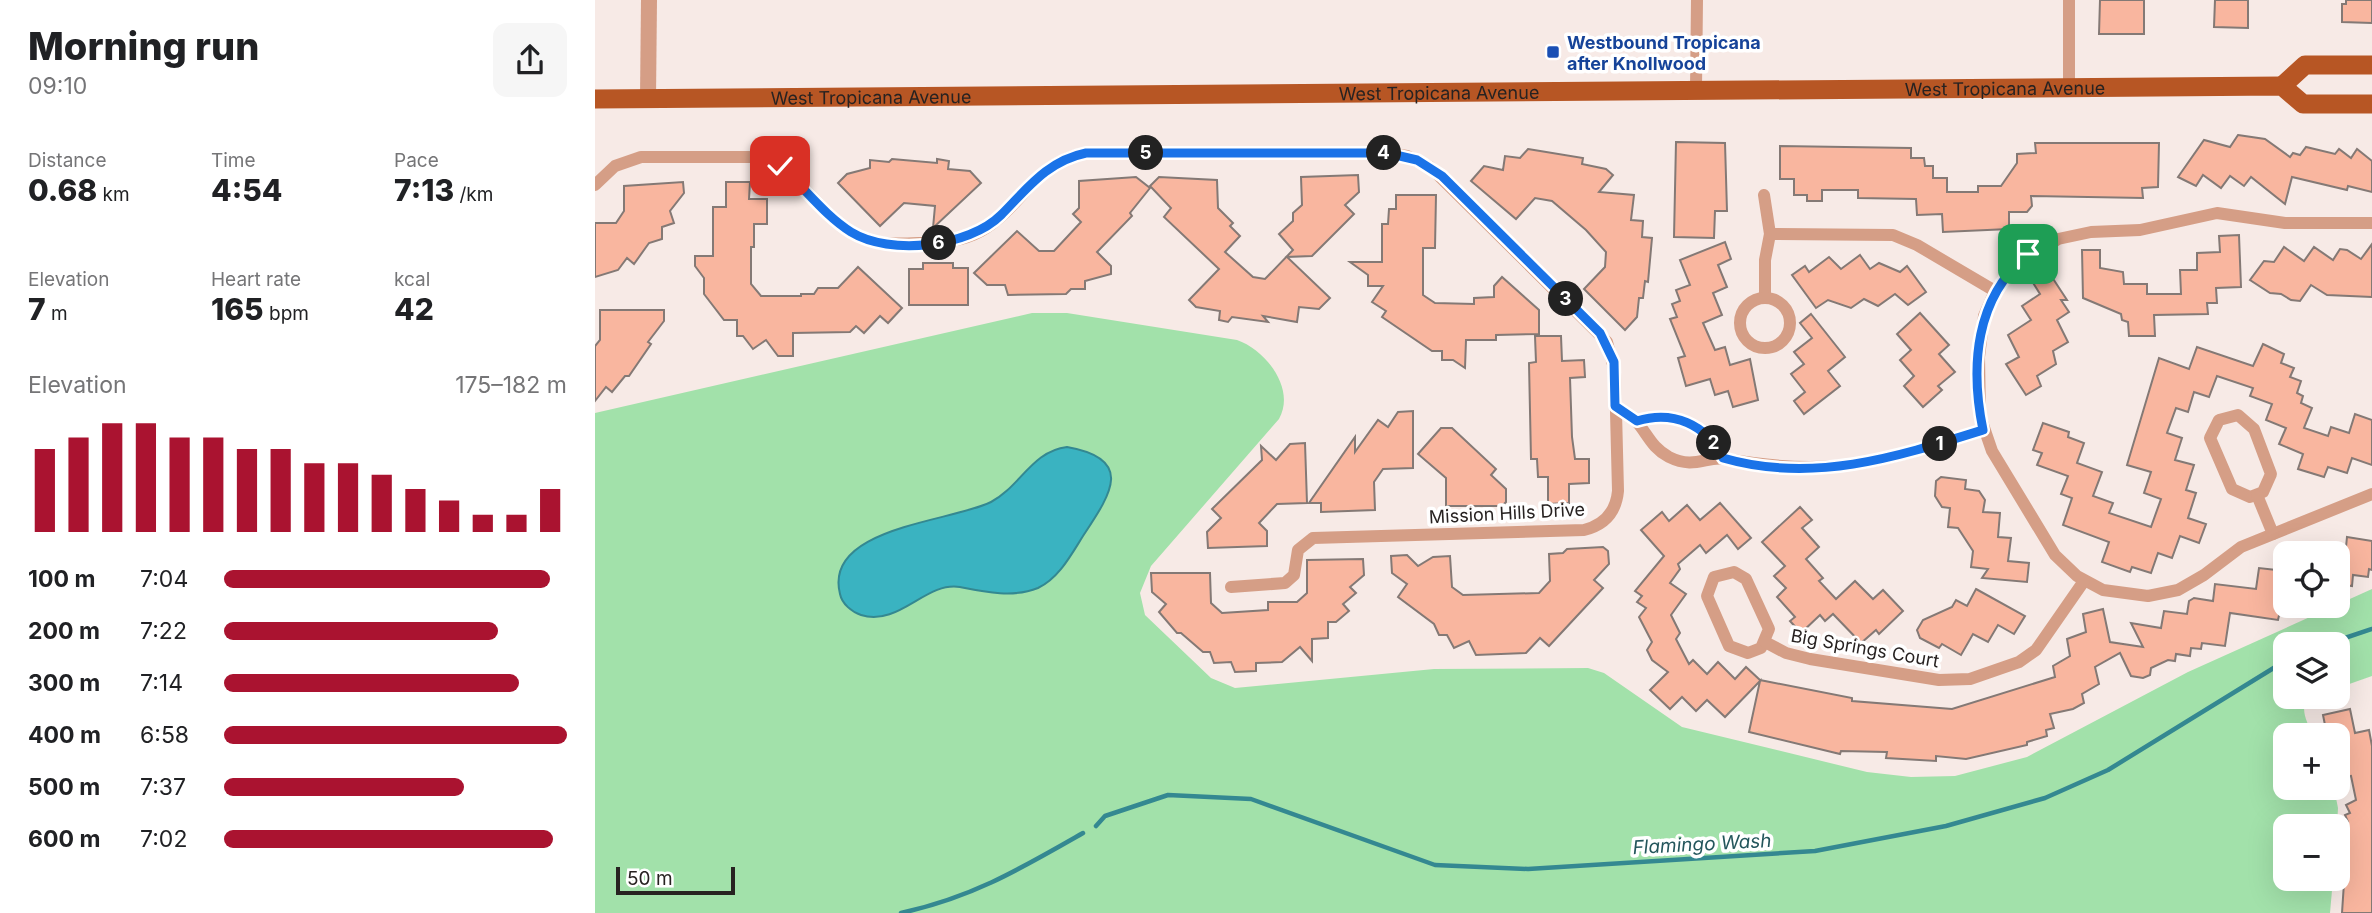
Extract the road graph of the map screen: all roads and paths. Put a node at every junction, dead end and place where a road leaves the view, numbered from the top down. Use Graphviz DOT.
graph roads {
  1 [pos="649,0"];
  2 [pos="1697,0"];
  3 [pos="2069,0"];
  4 [pos="2372,65"];
  5 [pos="2282,86"];
  6 [pos="2069,87"];
  7 [pos="1696,89"];
  8 [pos="648,98"];
  9 [pos="595,99"];
  10 [pos="2372,104"];
  11 [pos="595,185"];
  12 [pos="1764,195"];
  13 [pos="2372,223"];
  14 [pos="1770,234"];
  15 [pos="1995,291"];
  16 [pos="1765,298"];
  17 [pos="1615,406"];
  18 [pos="1637,421"];
  19 [pos="1983,430"];
  20 [pos="1723,458"];
  21 [pos="2372,494"];
  22 [pos="2257,495"];
  23 [pos="2273,534"];
  24 [pos="2084,581"];
  25 [pos="1231,587"];
  26 [pos="1765,642"];
  1 -- 8 [label="street"];
  2 -- 7 [label="street"];
  3 -- 6 [label="street"];
  4 -- 5 [label="main road"];
  5 -- 6 [label="main road, West Tropicana Avenue"];
  5 -- 10 [label="main road"];
  6 -- 7 [label="main road, West Tropicana Avenue"];
  7 -- 8 [label="main road, West Tropicana Avenue"];
  8 -- 9 [label="main road, West Tropicana Avenue"];
  11 -- 17 [label="street, Mission Hills Drive"];
  12 -- 14 [label="street"];
  13 -- 15 [label="street"];
  14 -- 15 [label="street"];
  14 -- 16 [label="street"];
  15 -- 19 [label="street"];
  16 -- 16 [label="street"];
  17 -- 18 [label="street"];
  17 -- 25 [label="street, Mission Hills Drive"];
  18 -- 20 [label="street"];
  18 -- 20 [label="street"];
  19 -- 20 [label="street"];
  19 -- 24 [label="street"];
  21 -- 23 [label="street"];
  22 -- 22 [label="street"];
  22 -- 23 [label="street"];
  23 -- 24 [label="street"];
  24 -- 26 [label="street, Big Springs Court"];
  26 -- 26 [label="street, Big Springs Court"];
}
